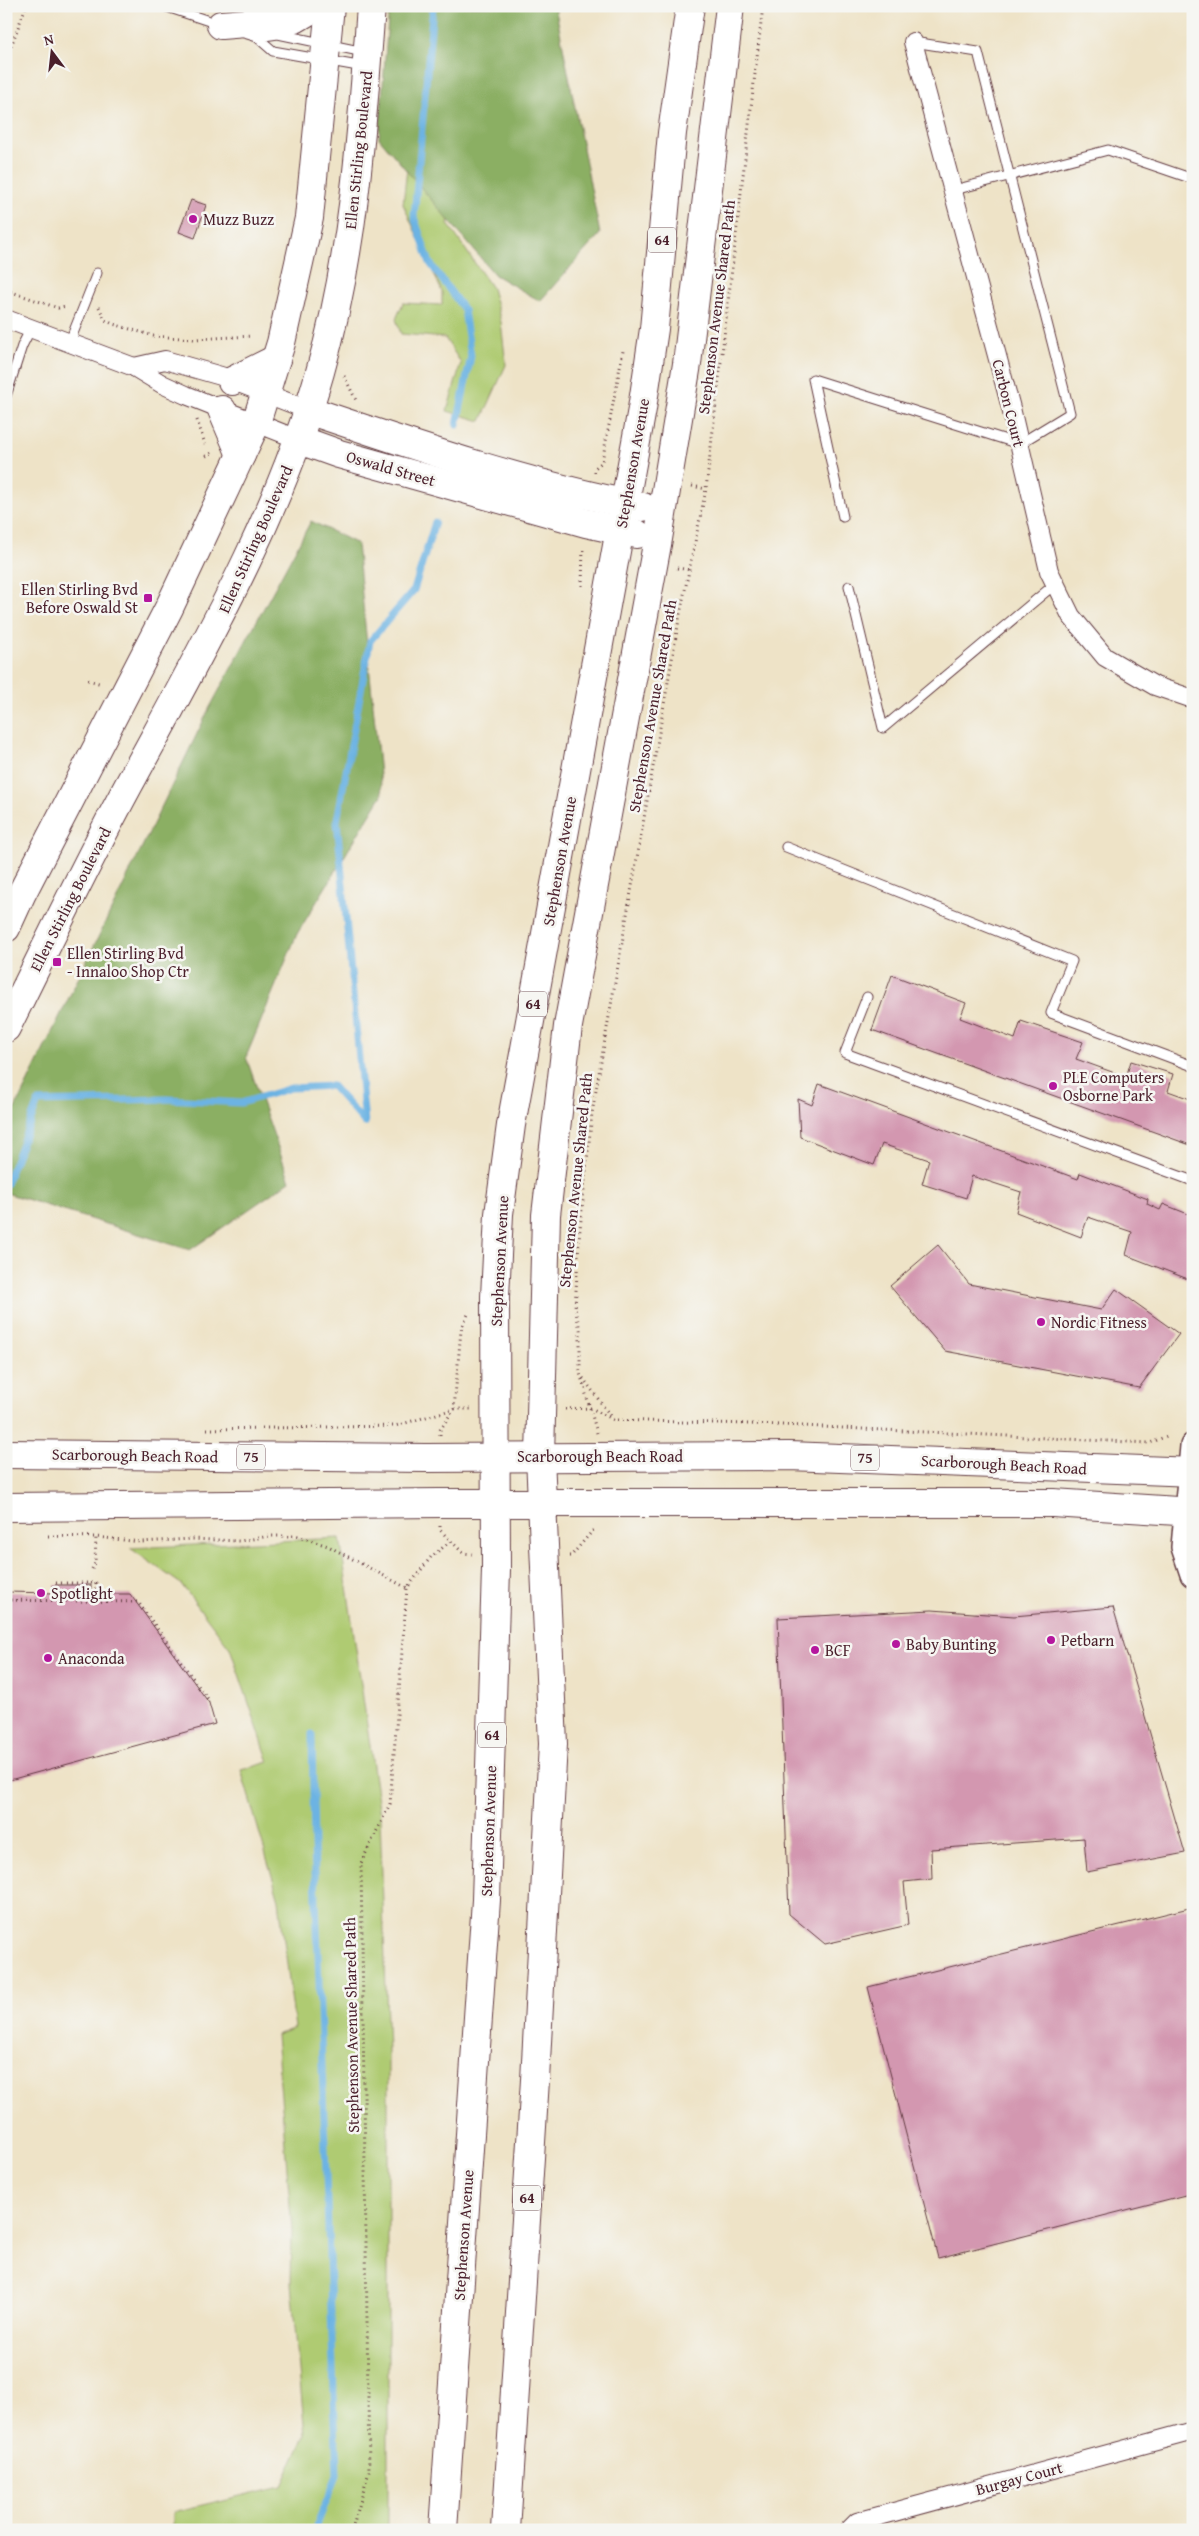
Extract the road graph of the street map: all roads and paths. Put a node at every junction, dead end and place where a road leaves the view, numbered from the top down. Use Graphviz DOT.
graph roads {
  1 [pos="164,6"];
  2 [pos="317,6"];
  3 [pos="330,6"];
  4 [pos="371,6"];
  5 [pos="690,6"];
  6 [pos="730,6"];
  7 [pos="763,6"];
  8 [pos="25,7"];
  9 [pos="221,25"];
  10 [pos="256,37"];
  11 [pos="913,42"];
  12 [pos="326,52"];
  13 [pos="7,56"];
  14 [pos="367,60"];
  15 [pos="1010,176"];
  16 [pos="1193,179"];
  17 [pos="954,190"];
  18 [pos="97,273"];
  19 [pos="6,290"];
  20 [pos="85,303"];
  21 [pos="6,319"];
  22 [pos="31,328"];
  23 [pos="252,336"];
  24 [pos="70,342"];
  25 [pos="276,359"];
  26 [pos="134,367"];
  27 [pos="232,380"];
  28 [pos="266,394"];
  29 [pos="6,396"];
  30 [pos="222,410"];
  31 [pos="308,410"];
  32 [pos="256,423"];
  33 [pos="297,439"];
  34 [pos="1019,444"];
  35 [pos="241,455"];
  36 [pos="625,504"];
  37 [pos="663,512"];
  38 [pos="843,517"];
  39 [pos="620,531"];
  40 [pos="658,538"];
  41 [pos="1055,584"];
  42 [pos="849,586"];
  43 [pos="88,680"];
  44 [pos="104,685"];
  45 [pos="1193,699"];
  46 [pos="786,847"];
  47 [pos="6,928"];
  48 [pos="867,997"];
  49 [pos="6,1028"];
  50 [pos="1193,1066"];
  51 [pos="1193,1181"];
  52 [pos="580,1373"];
  53 [pos="454,1409"];
  54 [pos="614,1420"];
  55 [pos="200,1429"];
  56 [pos="1167,1436"];
  57 [pos="6,1454"];
  58 [pos="496,1456"];
  59 [pos="540,1457"];
  60 [pos="1192,1463"];
  61 [pos="496,1504"];
  62 [pos="541,1504"];
  63 [pos="6,1507"];
  64 [pos="1190,1512"];
  65 [pos="48,1536"];
  66 [pos="96,1537"];
  67 [pos="450,1541"];
  68 [pos="92,1569"];
  69 [pos="1193,1574"];
  70 [pos="407,1588"];
  71 [pos="6,1600"];
  72 [pos="53,1600"];
  73 [pos="96,1602"];
  74 [pos="210,1702"];
  75 [pos="1193,2431"];
  76 [pos="352,2530"];
  77 [pos="443,2530"];
  78 [pos="506,2530"];
  79 [pos="849,2530"];
  1 -- 9 [label="lane"];
  2 -- 9 [label="main road"];
  3 -- 12 [label="main road"];
  4 -- 14 [label="main road, Ellen Stirling Boulevard"];
  5 -- 36 [label="main road, Stephenson Avenue / 64"];
  6 -- 37 [label="main road, 64"];
  7 -- 52 [label="path, Stephenson Avenue Shared Path"];
  8 -- 13 [label="path"];
  9 -- 10 [label="lane"];
  10 -- 12 [label="lane"];
  10 -- 12 [label="lane"];
  11 -- 15 [label="lane"];
  11 -- 17 [label="street, Carbon Court"];
  12 -- 14 [label="lane"];
  12 -- 14 [label="lane"];
  12 -- 25 [label="main road"];
  14 -- 31 [label="main road, Ellen Stirling Boulevard"];
  15 -- 16 [label="lane"];
  15 -- 17 [label="lane"];
  15 -- 34 [label="lane"];
  17 -- 34 [label="street, Carbon Court"];
  18 -- 20 [label="lane"];
  19 -- 20 [label="path"];
  20 -- 23 [label="path"];
  20 -- 24 [label="lane"];
  21 -- 22 [label="street, Oswald Street"];
  22 -- 24 [label="street, Oswald Street"];
  22 -- 29 [label="lane"];
  24 -- 26 [label="street, Oswald Street"];
  25 -- 27 [label="main road"];
  25 -- 28 [label="main road"];
  26 -- 27 [label="street, Oswald Street"];
  26 -- 30 [label="street, Oswald Street"];
  27 -- 28 [label="street, Oswald Street"];
  28 -- 31 [label="street, Oswald Street"];
  28 -- 32 [label="main road"];
  30 -- 32 [label="street, Oswald Street"];
  30 -- 35 [label="main road"];
  31 -- 33 [label="main road, Ellen Stirling Boulevard"];
  31 -- 36 [label="main road, Oswald Street"];
  32 -- 33 [label="street, Oswald Street"];
  32 -- 35 [label="main road"];
  33 -- 39 [label="main road, Oswald Street"];
  33 -- 49 [label="main road, Ellen Stirling Boulevard"];
  34 -- 38 [label="lane"];
  34 -- 41 [label="street, Carbon Court"];
  35 -- 47 [label="main road"];
  36 -- 37 [label="main road, Oswald Street"];
  36 -- 39 [label="main road, Stephenson Avenue / 64"];
  37 -- 40 [label="main road, 64"];
  39 -- 40 [label="main road, Oswald Street"];
  39 -- 58 [label="main road, Stephenson Avenue / 64"];
  40 -- 59 [label="main road, 64"];
  41 -- 42 [label="lane"];
  41 -- 45 [label="street, Carbon Court"];
  43 -- 44 [label="path"];
  46 -- 50 [label="lane"];
  48 -- 51 [label="lane"];
  52 -- 54 [label="path"];
  52 -- 54 [label="path, Stephenson Avenue Shared Path"];
  53 -- 55 [label="path"];
  54 -- 56 [label="path"];
  57 -- 58 [label="main road, Scarborough Beach Road / 75"];
  58 -- 59 [label="main road, Scarborough Beach Road / 75"];
  58 -- 61 [label="main road, Stephenson Avenue / 64"];
  59 -- 60 [label="main road, Scarborough Beach Road / 75"];
  59 -- 62 [label="main road, 64"];
  60 -- 64 [label="main road"];
  61 -- 62 [label="main road"];
  61 -- 63 [label="main road"];
  61 -- 77 [label="main road, Stephenson Avenue / 64"];
  62 -- 64 [label="main road"];
  62 -- 78 [label="main road, 64"];
  64 -- 69 [label="main road"];
  65 -- 66 [label="path"];
  66 -- 68 [label="path"];
  66 -- 70 [label="path"];
  67 -- 70 [label="path"];
  70 -- 76 [label="path, Stephenson Avenue Shared Path"];
  71 -- 72 [label="path"];
  72 -- 73 [label="path"];
  72 -- 73 [label="path"];
  73 -- 74 [label="path"];
  75 -- 79 [label="street, Burgay Court"];
}
